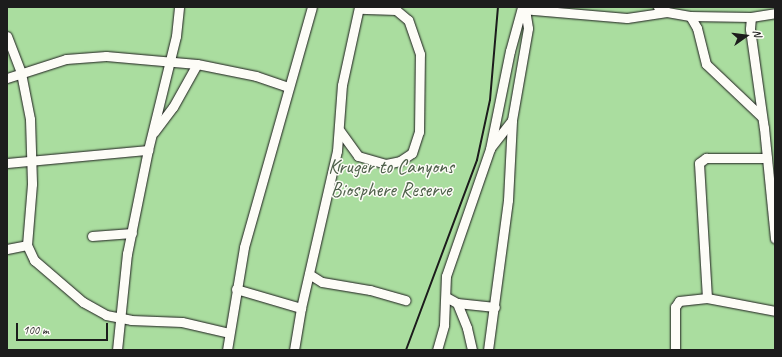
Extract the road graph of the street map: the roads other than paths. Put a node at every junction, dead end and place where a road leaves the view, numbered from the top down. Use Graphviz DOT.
graph roads {
  1 [pos="179,7"];
  2 [pos="312,7"];
  3 [pos="588,7"];
  4 [pos="658,7"];
  5 [pos="359,8"];
  6 [pos="523,8"];
  7 [pos="667,12"];
  8 [pos="775,13"];
  9 [pos="593,16"];
  10 [pos="690,16"];
  11 [pos="751,16"];
  12 [pos="7,36"];
  13 [pos="170,60"];
  14 [pos="197,64"];
  15 [pos="21,73"];
  16 [pos="7,78"];
  17 [pos="288,87"];
  18 [pos="762,117"];
  19 [pos="512,120"];
  20 [pos="340,131"];
  21 [pos="152,134"];
  22 [pos="490,149"];
  23 [pos="148,150"];
  24 [pos="767,158"];
  25 [pos="32,159"];
  26 [pos="7,163"];
  27 [pos="132,233"];
  28 [pos="92,236"];
  29 [pos="775,238"];
  30 [pos="27,245"];
  31 [pos="7,249"];
  32 [pos="309,274"];
  33 [pos="236,289"];
  34 [pos="446,297"];
  35 [pos="707,298"];
  36 [pos="406,300"];
  37 [pos="457,304"];
  38 [pos="495,307"];
  39 [pos="301,308"];
  40 [pos="775,311"];
  41 [pos="119,319"];
  42 [pos="229,333"];
  43 [pos="117,350"];
  44 [pos="227,350"];
  45 [pos="294,350"];
  46 [pos="437,350"];
  47 [pos="472,350"];
  48 [pos="488,350"];
  49 [pos="675,350"];
  1 -- 13 [label="street"];
  2 -- 17 [label="street"];
  3 -- 9 [label="street"];
  4 -- 7 [label="street"];
  5 -- 20 [label="street"];
  5 -- 20 [label="street"];
  6 -- 9 [label="street"];
  6 -- 19 [label="street"];
  6 -- 22 [label="street"];
  7 -- 9 [label="street"];
  7 -- 10 [label="street"];
  8 -- 11 [label="street"];
  10 -- 11 [label="street"];
  10 -- 18 [label="street"];
  11 -- 18 [label="street"];
  12 -- 15 [label="street"];
  13 -- 14 [label="street"];
  13 -- 15 [label="street"];
  13 -- 21 [label="street"];
  14 -- 17 [label="street"];
  14 -- 21 [label="street"];
  15 -- 16 [label="street"];
  15 -- 25 [label="street"];
  17 -- 33 [label="street"];
  18 -- 24 [label="street"];
  19 -- 22 [label="street"];
  19 -- 38 [label="street"];
  20 -- 32 [label="street"];
  21 -- 23 [label="street"];
  22 -- 34 [label="street"];
  23 -- 25 [label="street"];
  23 -- 27 [label="street"];
  24 -- 29 [label="street"];
  24 -- 35 [label="street"];
  25 -- 26 [label="street"];
  25 -- 30 [label="street"];
  27 -- 28 [label="street"];
  27 -- 41 [label="street"];
  30 -- 31 [label="street"];
  30 -- 41 [label="street"];
  32 -- 36 [label="street"];
  32 -- 39 [label="street"];
  33 -- 39 [label="street"];
  33 -- 42 [label="street"];
  34 -- 37 [label="street"];
  34 -- 46 [label="street"];
  35 -- 40 [label="street"];
  35 -- 49 [label="street"];
  37 -- 38 [label="street"];
  37 -- 47 [label="street"];
  38 -- 48 [label="street"];
  39 -- 45 [label="street"];
  41 -- 42 [label="street"];
  41 -- 43 [label="street"];
  42 -- 44 [label="street"];
}
